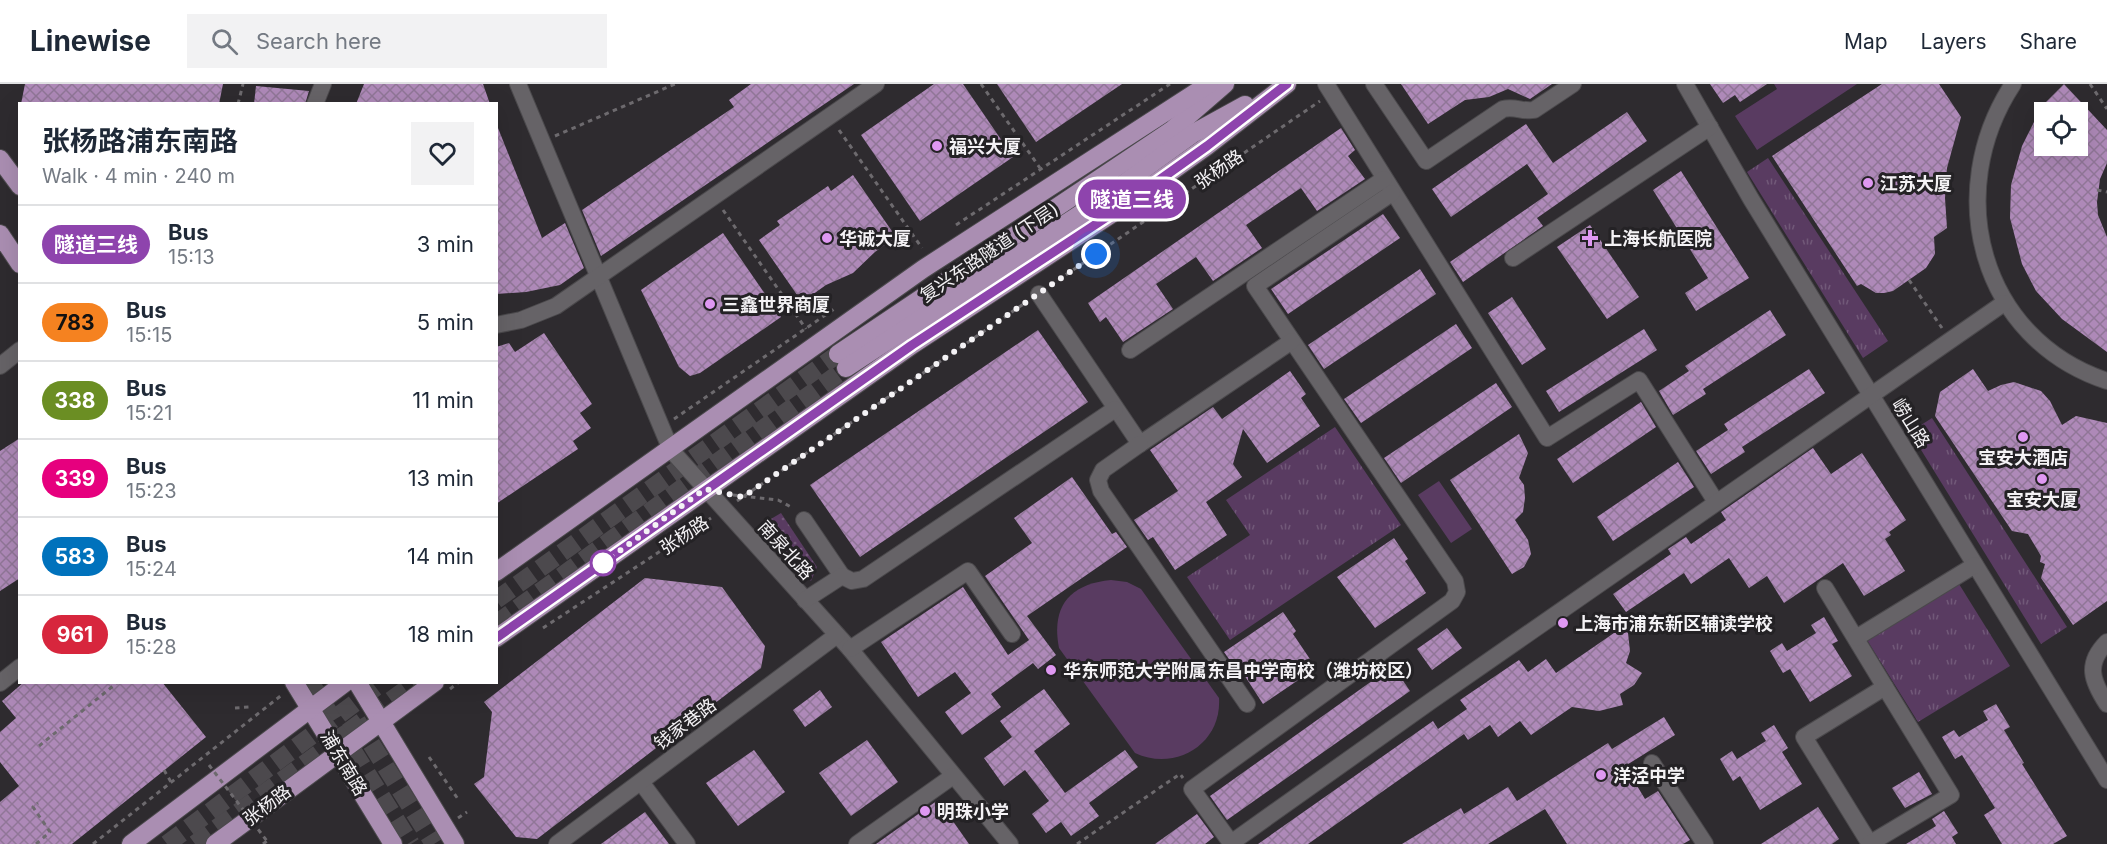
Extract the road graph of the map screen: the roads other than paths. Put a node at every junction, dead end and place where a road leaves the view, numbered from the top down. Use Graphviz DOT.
graph roads {
  1 [pos="323,84"];
  2 [pos="518,84"];
  3 [pos="876,84"];
  4 [pos="1209,84"];
  5 [pos="1225,84"];
  6 [pos="1285,84"];
  7 [pos="1374,84"];
  8 [pos="1573,84"];
  9 [pos="1685,84"];
  10 [pos="2013,84"];
  11 [pos="1328,89"];
  12 [pos="316,102"];
  13 [pos="1710,127"];
  14 [pos="0,159"];
  15 [pos="18,183"];
  16 [pos="1388,186"];
  17 [pos="0,234"];
  18 [pos="1513,258"];
  19 [pos="18,262"];
  20 [pos="598,277"];
  21 [pos="1039,294"];
  22 [pos="2004,303"];
  23 [pos="498,325"];
  24 [pos="1292,341"];
  25 [pos="1130,350"];
  26 [pos="18,352"];
  27 [pos="0,366"];
  28 [pos="2107,381"];
  29 [pos="1870,394"];
  30 [pos="1115,409"];
  31 [pos="1140,444"];
  32 [pos="671,450"];
  33 [pos="705,489"];
  34 [pos="1716,502"];
  35 [pos="804,520"];
  36 [pos="1975,565"];
  37 [pos="498,572"];
  38 [pos="842,576"];
  39 [pos="1825,588"];
  40 [pos="805,600"];
  41 [pos="1012,634"];
  42 [pos="837,635"];
  43 [pos="498,637"];
  44 [pos="1856,638"];
  45 [pos="2107,642"];
  46 [pos="850,649"];
  47 [pos="18,669"];
  48 [pos="0,683"];
  49 [pos="294,684"];
  50 [pos="343,684"];
  51 [pos="358,684"];
  52 [pos="432,684"];
  53 [pos="1886,687"];
  54 [pos="1247,704"];
  55 [pos="2107,704"];
  56 [pos="311,709"];
  57 [pos="382,721"];
  58 [pos="337,753"];
  59 [pos="1652,763"];
  60 [pos="953,776"];
  61 [pos="2106,777"];
  62 [pos="641,782"];
  63 [pos="131,844"];
  64 [pos="215,844"];
  65 [pos="393,844"];
  66 [pos="455,844"];
  67 [pos="557,844"];
  68 [pos="687,844"];
  69 [pos="857,844"];
  70 [pos="1010,844"];
  71 [pos="1705,844"];
  72 [pos="1870,844"];
  1 -- 12 [label="street"];
  2 -- 20 [label="street, 南泉北路"];
  3 -- 20 [label="street"];
  4 -- 32 [label="main road"];
  5 -- 6 [label="main road, 复兴东路隧道 (下层)"];
  6 -- 33 [label="main road, 张杨路"];
  7 -- 8 [label="street"];
  9 -- 13 [label="street, 崂山路"];
  10 -- 22 [label="street"];
  11 -- 16 [label="street"];
  13 -- 18 [label="street"];
  13 -- 29 [label="street, 崂山路"];
  14 -- 15 [label="main road"];
  16 -- 24 [label="street"];
  16 -- 25 [label="street"];
  16 -- 34 [label="street"];
  17 -- 19 [label="main road"];
  20 -- 23 [label="street"];
  20 -- 32 [label="street, 南泉北路"];
  21 -- 30 [label="street"];
  22 -- 28 [label="street"];
  22 -- 29 [label="street"];
  24 -- 31 [label="street"];
  24 -- 34 [label="street"];
  26 -- 27 [label="street"];
  29 -- 34 [label="street"];
  29 -- 36 [label="street, 崂山路"];
  30 -- 31 [label="street"];
  30 -- 38 [label="street"];
  31 -- 54 [label="street"];
  32 -- 33 [label="street, 南泉北路"];
  32 -- 37 [label="main road"];
  33 -- 40 [label="street, 南泉北路"];
  33 -- 43 [label="main road, 张杨路"];
  35 -- 38 [label="street"];
  36 -- 44 [label="street"];
  36 -- 61 [label="street, 崂山路"];
  38 -- 40 [label="street"];
  39 -- 44 [label="street"];
  40 -- 42 [label="street, 南泉北路"];
  41 -- 46 [label="street"];
  42 -- 46 [label="street, 南泉北路"];
  42 -- 62 [label="street, 钱家巷路"];
  44 -- 53 [label="street"];
  45 -- 55 [label="street"];
  46 -- 60 [label="street, 南泉北路"];
  47 -- 48 [label="street"];
  49 -- 56 [label="main road, 浦东南路"];
  50 -- 56 [label="main road"];
  51 -- 57 [label="main road"];
  52 -- 57 [label="main road, 张杨路"];
  53 -- 72 [label="street"];
  53 -- 72 [label="street"];
  56 -- 58 [label="main road, 浦东南路"];
  56 -- 63 [label="main road"];
  57 -- 58 [label="main road, 张杨路"];
  57 -- 66 [label="main road"];
  58 -- 64 [label="main road, 张杨路"];
  58 -- 65 [label="main road, 浦东南路"];
  59 -- 71 [label="street"];
  60 -- 69 [label="street"];
  60 -- 70 [label="street, 南泉北路"];
  62 -- 67 [label="street, 钱家巷路"];
  62 -- 68 [label="street"];
}
